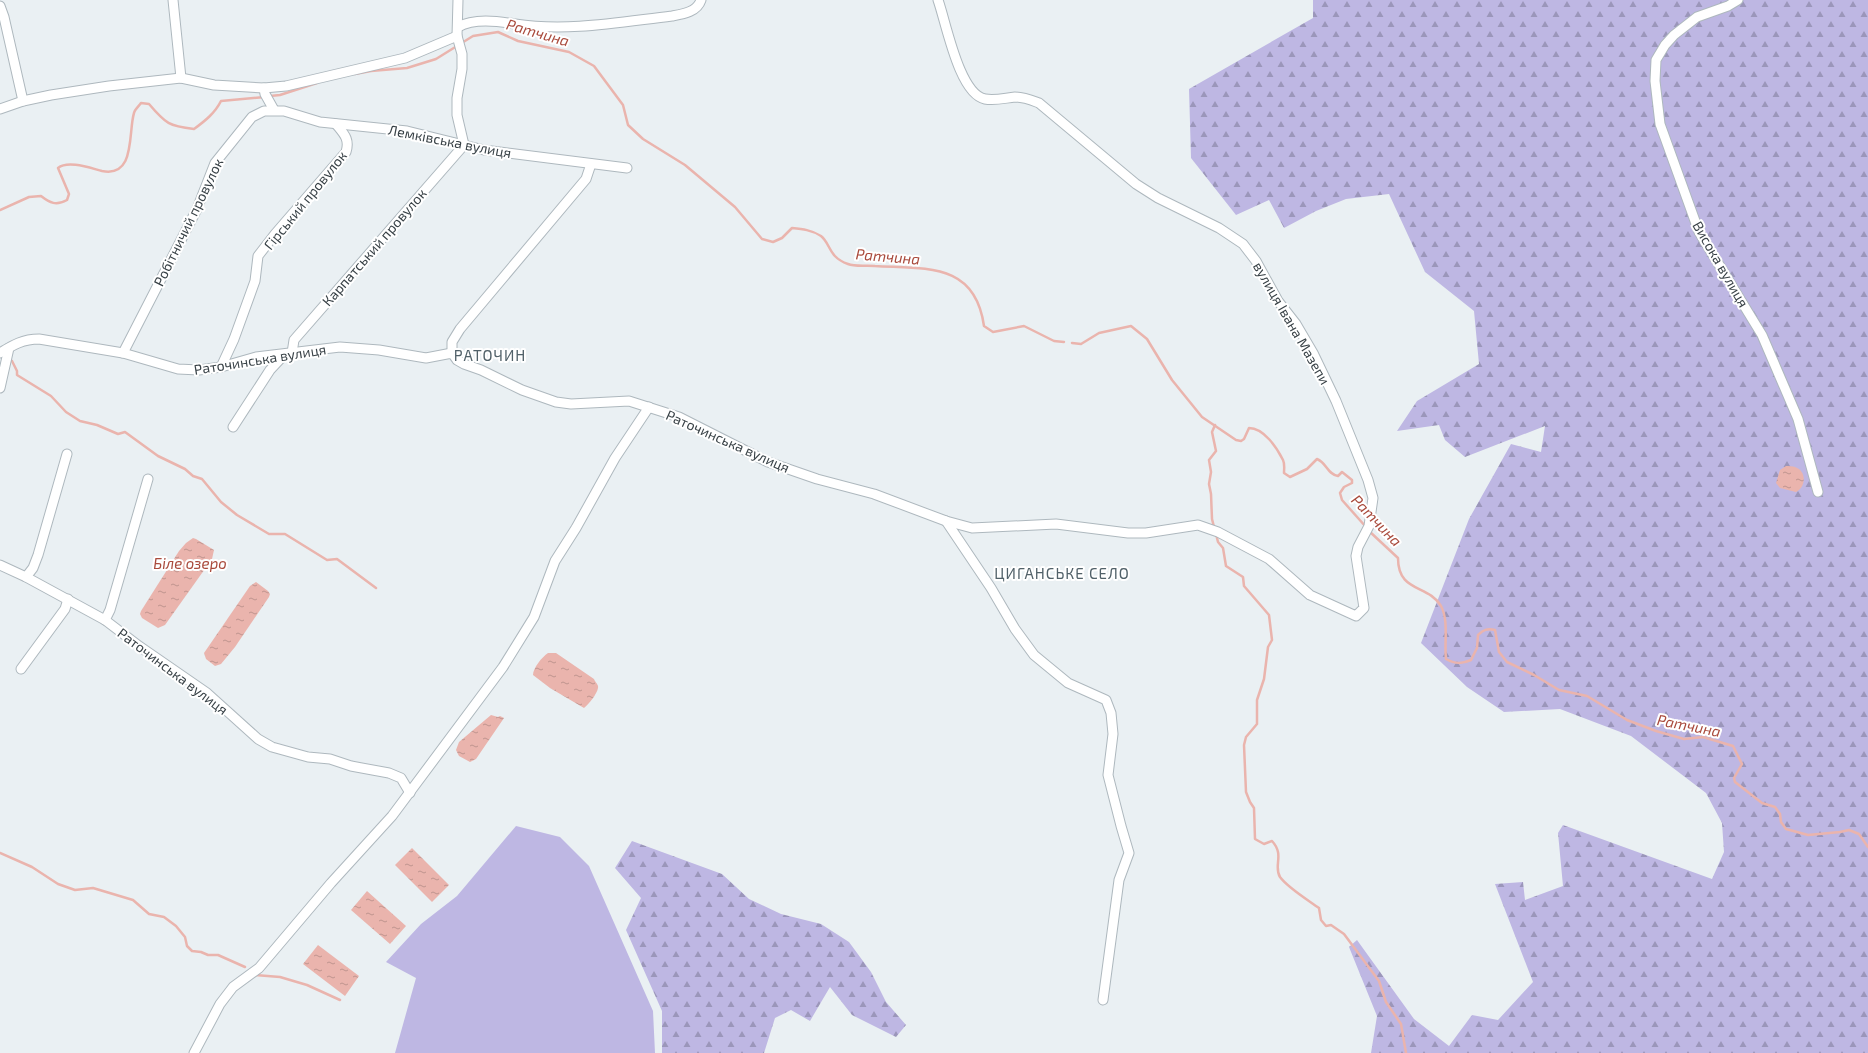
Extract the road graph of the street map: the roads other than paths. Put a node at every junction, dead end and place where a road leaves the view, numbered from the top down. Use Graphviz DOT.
graph roads {
  1 [pos="173,0"];
  2 [pos="458,0"];
  3 [pos="701,0"];
  4 [pos="938,0"];
  5 [pos="1738,0"];
  6 [pos="0,6"];
  7 [pos="458,35"];
  8 [pos="181,78"];
  9 [pos="268,98"];
  10 [pos="23,101"];
  11 [pos="0,109"];
  12 [pos="336,124"];
  13 [pos="464,145"];
  14 [pos="591,164"];
  15 [pos="627,168"];
  16 [pos="5,352"];
  17 [pos="123,353"];
  18 [pos="452,353"];
  19 [pos="288,354"];
  20 [pos="221,367"];
  21 [pos="0,388"];
  22 [pos="649,407"];
  23 [pos="233,428"];
  24 [pos="67,454"];
  25 [pos="148,479"];
  26 [pos="1818,492"];
  27 [pos="946,522"];
  28 [pos="1358,547"];
  29 [pos="0,565"];
  30 [pos="0,576"];
  31 [pos="26,577"];
  32 [pos="68,600"];
  33 [pos="105,620"];
  34 [pos="21,669"];
  35 [pos="410,793"];
  36 [pos="1103,1000"];
  37 [pos="194,1053"];
  1 -- 8 [label="street"];
  2 -- 7 [label="street"];
  3 -- 7 [label="street"];
  4 -- 28 [label="street, вулиця Івана Мазепи"];
  5 -- 26 [label="street, Висока вулиця"];
  6 -- 10 [label="street"];
  7 -- 9 [label="street"];
  7 -- 13 [label="street"];
  8 -- 9 [label="street"];
  8 -- 10 [label="street"];
  9 -- 12 [label="street, Лемківська вулиця"];
  9 -- 17 [label="street, Робітничий провулок"];
  10 -- 11 [label="street"];
  12 -- 13 [label="street, Лемківська вулиця"];
  12 -- 20 [label="street, Гірський провулок"];
  13 -- 14 [label="street, Лемківська вулиця"];
  13 -- 19 [label="street, Карпатський провулок"];
  14 -- 15 [label="street, Лемківська вулиця"];
  14 -- 18 [label="street"];
  16 -- 17 [label="street, Раточинська вулиця"];
  16 -- 21 [label="street"];
  17 -- 20 [label="street, Раточинська вулиця"];
  18 -- 19 [label="street, Раточинська вулиця"];
  18 -- 22 [label="street, Раточинська вулиця"];
  19 -- 20 [label="street, Раточинська вулиця"];
  19 -- 23 [label="street"];
  22 -- 27 [label="street, Раточинська вулиця"];
  22 -- 35 [label="street"];
  24 -- 31 [label="street"];
  25 -- 33 [label="street"];
  27 -- 28 [label="street, Раточинська вулиця"];
  27 -- 36 [label="street"];
  29 -- 30 [label="street"];
  29 -- 31 [label="street, Раточинська вулиця"];
  31 -- 32 [label="street, Раточинська вулиця"];
  32 -- 33 [label="street, Раточинська вулиця"];
  32 -- 34 [label="street"];
  33 -- 35 [label="street, Раточинська вулиця"];
  35 -- 37 [label="street"];
}
